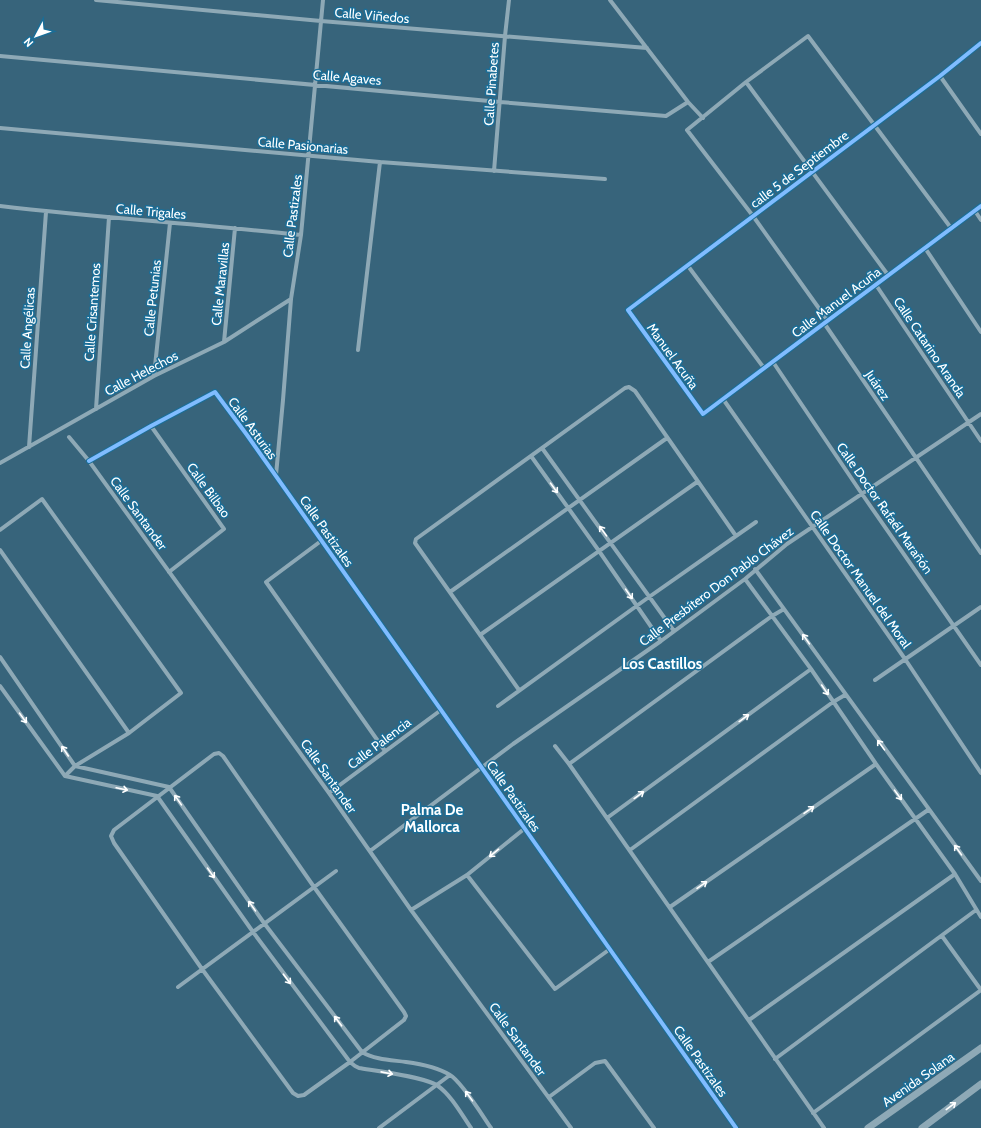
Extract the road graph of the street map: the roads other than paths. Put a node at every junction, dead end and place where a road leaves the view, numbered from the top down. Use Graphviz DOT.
graph roads {
  1 [pos="96,0"];
  2 [pos="323,0"];
  3 [pos="509,0"];
  4 [pos="610,0"];
  5 [pos="321,22"];
  6 [pos="505,36"];
  7 [pos="981,43"];
  8 [pos="647,48"];
  9 [pos="0,56"];
  10 [pos="940,76"];
  11 [pos="746,82"];
  12 [pos="315,84"];
  13 [pos="500,102"];
  14 [pos="688,102"];
  15 [pos="703,118"];
  16 [pos="874,125"];
  17 [pos="0,128"];
  18 [pos="981,134"];
  19 [pos="309,155"];
  20 [pos="380,162"];
  21 [pos="494,171"];
  22 [pos="813,172"];
  23 [pos="605,180"];
  24 [pos="0,206"];
  25 [pos="981,206"];
  26 [pos="975,211"];
  27 [pos="46,212"];
  28 [pos="754,216"];
  29 [pos="109,217"];
  30 [pos="981,220"];
  31 [pos="170,223"];
  32 [pos="236,228"];
  33 [pos="952,228"];
  34 [pos="301,235"];
  35 [pos="925,248"];
  36 [pos="688,266"];
  37 [pos="888,275"];
  38 [pos="876,284"];
  39 [pos="291,299"];
  40 [pos="628,310"];
  41 [pos="826,322"];
  42 [pos="981,332"];
  43 [pos="224,342"];
  44 [pos="358,350"];
  45 [pos="773,362"];
  46 [pos="764,368"];
  47 [pos="154,376"];
  48 [pos="723,399"];
  49 [pos="96,409"];
  50 [pos="703,414"];
  51 [pos="981,414"];
  52 [pos="969,423"];
  53 [pos="151,426"];
  54 [pos="69,437"];
  55 [pos="667,438"];
  56 [pos="981,441"];
  57 [pos="29,447"];
  58 [pos="542,448"];
  59 [pos="530,456"];
  60 [pos="916,458"];
  61 [pos="89,461"];
  62 [pos="0,463"];
  63 [pos="276,476"];
  64 [pos="697,482"];
  65 [pos="862,494"];
  66 [pos="580,500"];
  67 [pos="568,508"];
  68 [pos="756,522"];
  69 [pos="813,527"];
  70 [pos="0,530"];
  71 [pos="736,536"];
  72 [pos="321,541"];
  73 [pos="611,543"];
  74 [pos="0,550"];
  75 [pos="599,551"];
  76 [pos="981,553"];
  77 [pos="755,569"];
  78 [pos="169,572"];
  79 [pos="745,579"];
  80 [pos="450,592"];
  81 [pos="649,596"];
  82 [pos="637,605"];
  83 [pos="981,607"];
  84 [pos="784,609"];
  85 [pos="772,616"];
  86 [pos="954,625"];
  87 [pos="674,632"];
  88 [pos="480,635"];
  89 [pos="661,641"];
  90 [pos="0,657"];
  91 [pos="905,659"];
  92 [pos="981,665"];
  93 [pos="811,669"];
  94 [pos="875,680"];
  95 [pos="0,686"];
  96 [pos="519,690"];
  97 [pos="845,695"];
  98 [pos="833,702"];
  99 [pos="498,706"];
  100 [pos="442,710"];
  101 [pos="129,733"];
  102 [pos="555,746"];
  103 [pos="385,751"];
  104 [pos="569,764"];
  105 [pos="876,764"];
  106 [pos="75,766"];
  107 [pos="481,767"];
  108 [pos="981,773"];
  109 [pos="65,776"];
  110 [pos="169,787"];
  111 [pos="329,793"];
  112 [pos="157,796"];
  113 [pos="928,810"];
  114 [pos="607,818"];
  115 [pos="915,819"];
  116 [pos="524,829"];
  117 [pos="630,850"];
  118 [pos="370,851"];
  119 [pos="336,871"];
  120 [pos="955,874"];
  121 [pos="467,875"];
  122 [pos="981,882"];
  123 [pos="314,887"];
  124 [pos="670,907"];
  125 [pos="411,910"];
  126 [pos="976,910"];
  127 [pos="981,917"];
  128 [pos="264,924"];
  129 [pos="252,932"];
  130 [pos="942,936"];
  131 [pos="610,949"];
  132 [pos="708,962"];
  133 [pos="202,969"];
  134 [pos="178,987"];
  135 [pos="981,990"];
  136 [pos="749,1020"];
  137 [pos="981,1048"];
  138 [pos="362,1052"];
  139 [pos="775,1059"];
  140 [pos="350,1062"];
  141 [pos="450,1075"];
  142 [pos="981,1084"];
  143 [pos="438,1085"];
  144 [pos="549,1097"];
  145 [pos="813,1113"];
  146 [pos="386,1123"];
  147 [pos="379,1128"];
  148 [pos="389,1128"];
  149 [pos="471,1128"];
  150 [pos="491,1128"];
  151 [pos="571,1128"];
  152 [pos="654,1128"];
  153 [pos="736,1128"];
  154 [pos="824,1128"];
  155 [pos="868,1128"];
  156 [pos="922,1128"];
  1 -- 5 [label="street, Calle Viñedos"];
  2 -- 5 [label="street, Calle Pastizales"];
  3 -- 6 [label="street, Calle Pinabetes"];
  4 -- 8 [label="street"];
  5 -- 6 [label="street, Calle Viñedos"];
  5 -- 12 [label="street, Calle Pastizales"];
  6 -- 8 [label="street, Calle Viñedos"];
  6 -- 13 [label="street, Calle Pinabetes"];
  7 -- 10 [label="street, calle 5 de Septiembre"];
  8 -- 14 [label="street"];
  9 -- 12 [label="street, Calle Agaves"];
  10 -- 16 [label="street, calle 5 de Septiembre"];
  10 -- 18 [label="street"];
  11 -- 15 [label="street"];
  11 -- 16 [label="street"];
  11 -- 22 [label="street"];
  12 -- 13 [label="street, Calle Agaves"];
  12 -- 19 [label="street, Calle Pastizales"];
  13 -- 14 [label="street, Calle Agaves"];
  13 -- 21 [label="street, Calle Pinabetes"];
  14 -- 15 [label="street"];
  15 -- 28 [label="street, Juárez"];
  16 -- 22 [label="street, calle 5 de Septiembre"];
  16 -- 33 [label="street"];
  17 -- 19 [label="street, Calle Pasionarias"];
  19 -- 20 [label="street, Calle Pasionarias"];
  19 -- 34 [label="street, Calle Pastizales"];
  20 -- 21 [label="street, Calle Pasionarias"];
  20 -- 44 [label="street"];
  21 -- 23 [label="street, Calle Pasionarias"];
  22 -- 28 [label="street, calle 5 de Septiembre"];
  22 -- 37 [label="street"];
  24 -- 27 [label="street, Calle Trigales"];
  25 -- 26 [label="street, Calle Manuel Acuña"];
  26 -- 30 [label="street"];
  26 -- 33 [label="street, Calle Manuel Acuña"];
  27 -- 29 [label="street, Calle Trigales"];
  27 -- 57 [label="street, Calle Angélicas"];
  28 -- 36 [label="street, calle 5 de Septiembre"];
  28 -- 41 [label="street, Juárez"];
  29 -- 31 [label="street, Calle Trigales"];
  29 -- 49 [label="street, Calle Crisantemos"];
  31 -- 32 [label="street, Calle Trigales"];
  31 -- 47 [label="street, Calle Petunias"];
  32 -- 34 [label="street, Calle Trigales"];
  32 -- 43 [label="street, Calle Maravillas"];
  33 -- 35 [label="street, Calle Manuel Acuña"];
  34 -- 39 [label="street, Calle Pastizales"];
  35 -- 37 [label="street, Calle Manuel Acuña"];
  35 -- 42 [label="street"];
  36 -- 40 [label="street, calle 5 de Septiembre"];
  36 -- 46 [label="street"];
  37 -- 38 [label="street, Calle Manuel Acuña"];
  38 -- 41 [label="street, Calle Manuel Acuña"];
  38 -- 52 [label="street, Calle Catarino Aranda"];
  39 -- 43 [label="street, Calle Helechos"];
  39 -- 63 [label="street, Calle Pastizales"];
  40 -- 50 [label="street, Manuel Acuña"];
  41 -- 45 [label="street, Calle Manuel Acuña"];
  41 -- 60 [label="street, Juárez"];
  43 -- 47 [label="street, Calle Helechos"];
  45 -- 46 [label="street, Calle Manuel Acuña"];
  45 -- 65 [label="street, Calle Doctor Rafaél Marañón"];
  46 -- 48 [label="street, Calle Manuel Acuña"];
  47 -- 49 [label="street, Calle Helechos"];
  48 -- 50 [label="street, Calle Manuel Acuña"];
  48 -- 69 [label="street, Calle Doctor Manuel del Moral"];
  49 -- 57 [label="street, Calle Helechos"];
  51 -- 52 [label="street, Calle Presbítero Don Pablo Chávez"];
  52 -- 56 [label="street, Calle Catarino Aranda"];
  52 -- 60 [label="street, Calle Presbítero Don Pablo Chávez"];
  53 -- 61 [label="street"];
  53 -- 63 [label="street, Calle Asturias"];
  53 -- 78 [label="street, Calle Bilbao"];
  54 -- 61 [label="street, Calle Santander"];
  55 -- 58 [label="street"];
  55 -- 64 [label="street"];
  55 -- 66 [label="street"];
  57 -- 62 [label="street, Calle Helechos"];
  58 -- 59 [label="street"];
  58 -- 66 [label="street"];
  59 -- 67 [label="street, one-way"];
  59 -- 80 [label="street"];
  60 -- 65 [label="street, Calle Presbítero Don Pablo Chávez"];
  60 -- 76 [label="street, Juárez"];
  61 -- 78 [label="street, Calle Santander"];
  63 -- 72 [label="street, Calle Pastizales"];
  64 -- 71 [label="street"];
  64 -- 73 [label="street"];
  65 -- 69 [label="street, Calle Presbítero Don Pablo Chávez"];
  65 -- 86 [label="street, Calle Doctor Rafaél Marañón"];
  66 -- 67 [label="street"];
  73 -- 66 [label="street, one-way"];
  67 -- 75 [label="street"];
  67 -- 80 [label="street"];
  68 -- 71 [label="street"];
  69 -- 77 [label="street, Calle Presbítero Don Pablo Chávez"];
  69 -- 91 [label="street, Calle Doctor Manuel del Moral"];
  70 -- 101 [label="street"];
  71 -- 81 [label="street"];
  72 -- 100 [label="street, Calle Pastizales"];
  72 -- 103 [label="street"];
  73 -- 75 [label="street"];
  73 -- 81 [label="street"];
  74 -- 101 [label="street"];
  75 -- 82 [label="street, one-way"];
  75 -- 88 [label="street"];
  77 -- 79 [label="street, Calle Presbítero Don Pablo Chávez"];
  77 -- 84 [label="street"];
  78 -- 111 [label="street, Calle Santander"];
  79 -- 85 [label="street"];
  79 -- 87 [label="street, Calle Presbítero Don Pablo Chávez"];
  80 -- 88 [label="street"];
  81 -- 82 [label="street"];
  81 -- 87 [label="street"];
  82 -- 89 [label="street"];
  82 -- 96 [label="street"];
  83 -- 86 [label="street"];
  84 -- 85 [label="street"];
  97 -- 84 [label="street, one-way"];
  85 -- 93 [label="street"];
  85 -- 104 [label="street"];
  86 -- 91 [label="street"];
  86 -- 92 [label="street, Calle Doctor Rafaél Marañón"];
  87 -- 89 [label="street, Calle Presbítero Don Pablo Chávez"];
  88 -- 96 [label="street"];
  89 -- 107 [label="street, Calle Presbítero Don Pablo Chávez"];
  106 -- 90 [label="street, one-way"];
  91 -- 94 [label="street"];
  91 -- 108 [label="street, Calle Doctor Manuel del Moral"];
  93 -- 98 [label="street, one-way"];
  114 -- 93 [label="street, one-way"];
  95 -- 109 [label="street, one-way"];
  96 -- 99 [label="street"];
  97 -- 98 [label="street"];
  113 -- 97 [label="street, one-way"];
  98 -- 105 [label="street"];
  98 -- 117 [label="street"];
  100 -- 103 [label="street, Calle Palencia"];
  100 -- 107 [label="street, Calle Pastizales"];
  101 -- 106 [label="street"];
  102 -- 104 [label="street"];
  103 -- 111 [label="street, Calle Palencia"];
  104 -- 114 [label="street"];
  105 -- 115 [label="street, one-way"];
  124 -- 105 [label="street, one-way"];
  106 -- 109 [label="street"];
  106 -- 110 [label="street"];
  107 -- 116 [label="street, Calle Pastizales"];
  107 -- 118 [label="street, Calle Presbítero Don Pablo Chávez"];
  109 -- 112 [label="street, one-way"];
  110 -- 112 [label="street"];
  110 -- 123 [label="street"];
  128 -- 110 [label="street, one-way"];
  111 -- 118 [label="street, Calle Santander"];
  112 -- 129 [label="street, one-way"];
  112 -- 133 [label="street"];
  113 -- 115 [label="street"];
  122 -- 113 [label="street, one-way"];
  114 -- 117 [label="street"];
  115 -- 120 [label="street"];
  115 -- 132 [label="street"];
  116 -- 121 [label="street, one-way"];
  116 -- 131 [label="street, Calle Pastizales"];
  117 -- 124 [label="street"];
  118 -- 125 [label="street, Calle Santander"];
  119 -- 123 [label="street"];
  120 -- 126 [label="street"];
  120 -- 136 [label="street"];
  121 -- 125 [label="street"];
  121 -- 131 [label="street"];
  123 -- 128 [label="street"];
  123 -- 138 [label="street"];
  124 -- 132 [label="street"];
  125 -- 144 [label="street, Calle Santander"];
  126 -- 127 [label="street"];
  126 -- 130 [label="street"];
  128 -- 129 [label="street"];
  138 -- 128 [label="street, one-way"];
  129 -- 133 [label="street"];
  129 -- 140 [label="street, one-way"];
  130 -- 135 [label="street"];
  130 -- 139 [label="street"];
  131 -- 153 [label="street, Calle Pastizales"];
  132 -- 136 [label="street"];
  133 -- 134 [label="street"];
  133 -- 140 [label="street"];
  135 -- 145 [label="street"];
  136 -- 139 [label="street"];
  137 -- 155 [label="street, Avenida Solana"];
  138 -- 140 [label="street"];
  138 -- 141 [label="street"];
  139 -- 145 [label="street"];
  140 -- 143 [label="street, one-way"];
  141 -- 143 [label="street"];
  150 -- 141 [label="street, one-way"];
  156 -- 142 [label="street, one-way"];
  143 -- 146 [label="street"];
  143 -- 149 [label="street"];
  144 -- 151 [label="street, Calle Santander"];
  144 -- 152 [label="street"];
  145 -- 154 [label="street"];
  146 -- 147 [label="street"];
  146 -- 148 [label="street"];
}
